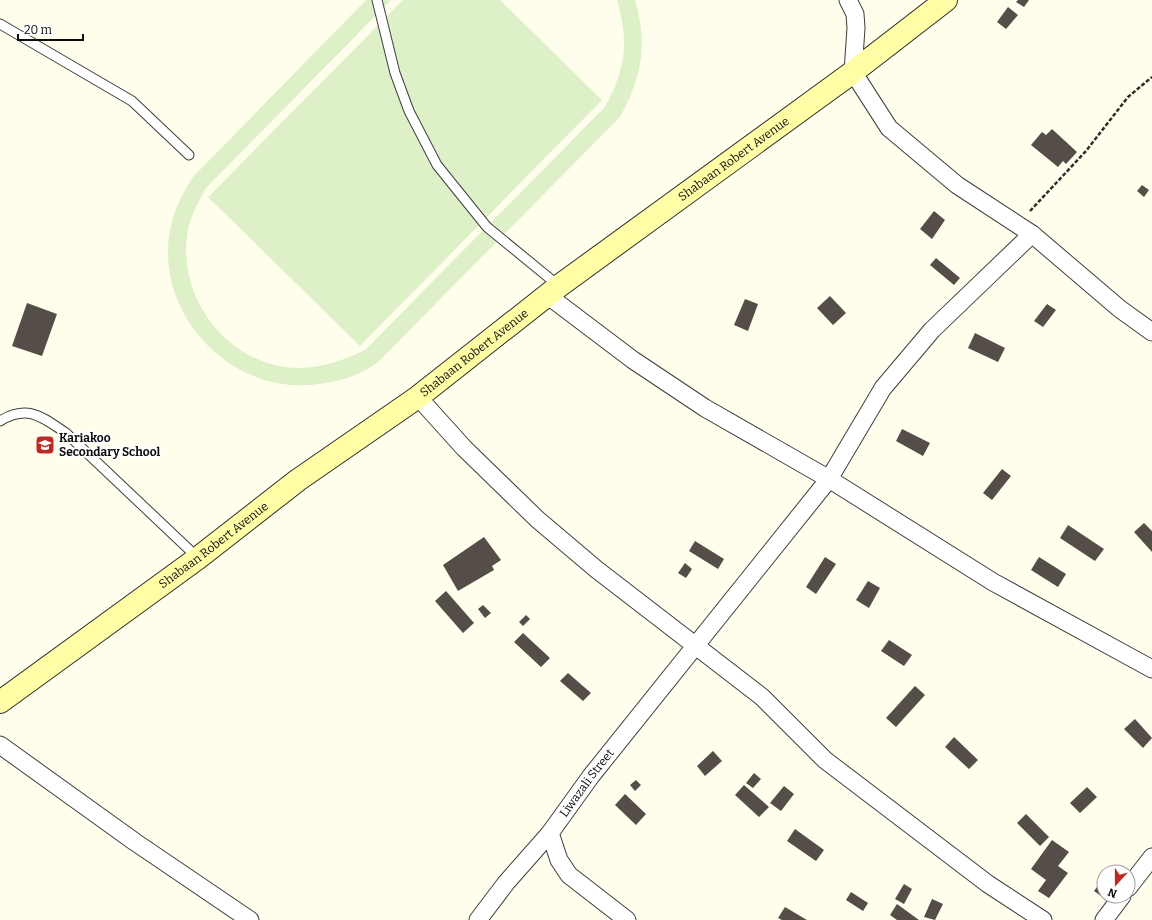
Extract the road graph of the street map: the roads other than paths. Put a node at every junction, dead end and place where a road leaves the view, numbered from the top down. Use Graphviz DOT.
graph roads {
  1 [pos="377,0"];
  2 [pos="848,0"];
  3 [pos="946,0"];
  4 [pos="0,24"];
  5 [pos="853,72"];
  6 [pos="189,155"];
  7 [pos="1032,234"];
  8 [pos="553,290"];
  9 [pos="1152,332"];
  10 [pos="418,397"];
  11 [pos="0,421"];
  12 [pos="829,479"];
  13 [pos="198,558"];
  14 [pos="695,645"];
  15 [pos="1152,670"];
  16 [pos="0,702"];
  17 [pos="0,745"];
  18 [pos="550,833"];
  19 [pos="1152,856"];
  20 [pos="1136,877"];
  21 [pos="1116,904"];
  22 [pos="250,920"];
  23 [pos="478,920"];
  24 [pos="627,920"];
  25 [pos="1043,920"];
  26 [pos="1104,920"];
  1 -- 8 [label="lane"];
  2 -- 5 [label="street"];
  3 -- 5 [label="street, Shabaan Robert Avenue"];
  4 -- 6 [label="lane"];
  5 -- 7 [label="street"];
  5 -- 8 [label="street, Shabaan Robert Avenue"];
  7 -- 9 [label="street"];
  7 -- 12 [label="street, Liwazali Street"];
  8 -- 10 [label="street, Shabaan Robert Avenue"];
  8 -- 12 [label="street"];
  10 -- 13 [label="street, Shabaan Robert Avenue"];
  10 -- 14 [label="street"];
  11 -- 13 [label="lane"];
  12 -- 14 [label="street, Liwazali Street"];
  12 -- 15 [label="street"];
  13 -- 16 [label="street, Shabaan Robert Avenue"];
  14 -- 18 [label="street, Liwazali Street"];
  14 -- 25 [label="street"];
  17 -- 22 [label="street"];
  18 -- 23 [label="street, Liwazali Street"];
  18 -- 24 [label="street"];
  19 -- 20 [label="street"];
  21 -- 26 [label="street"];
}
